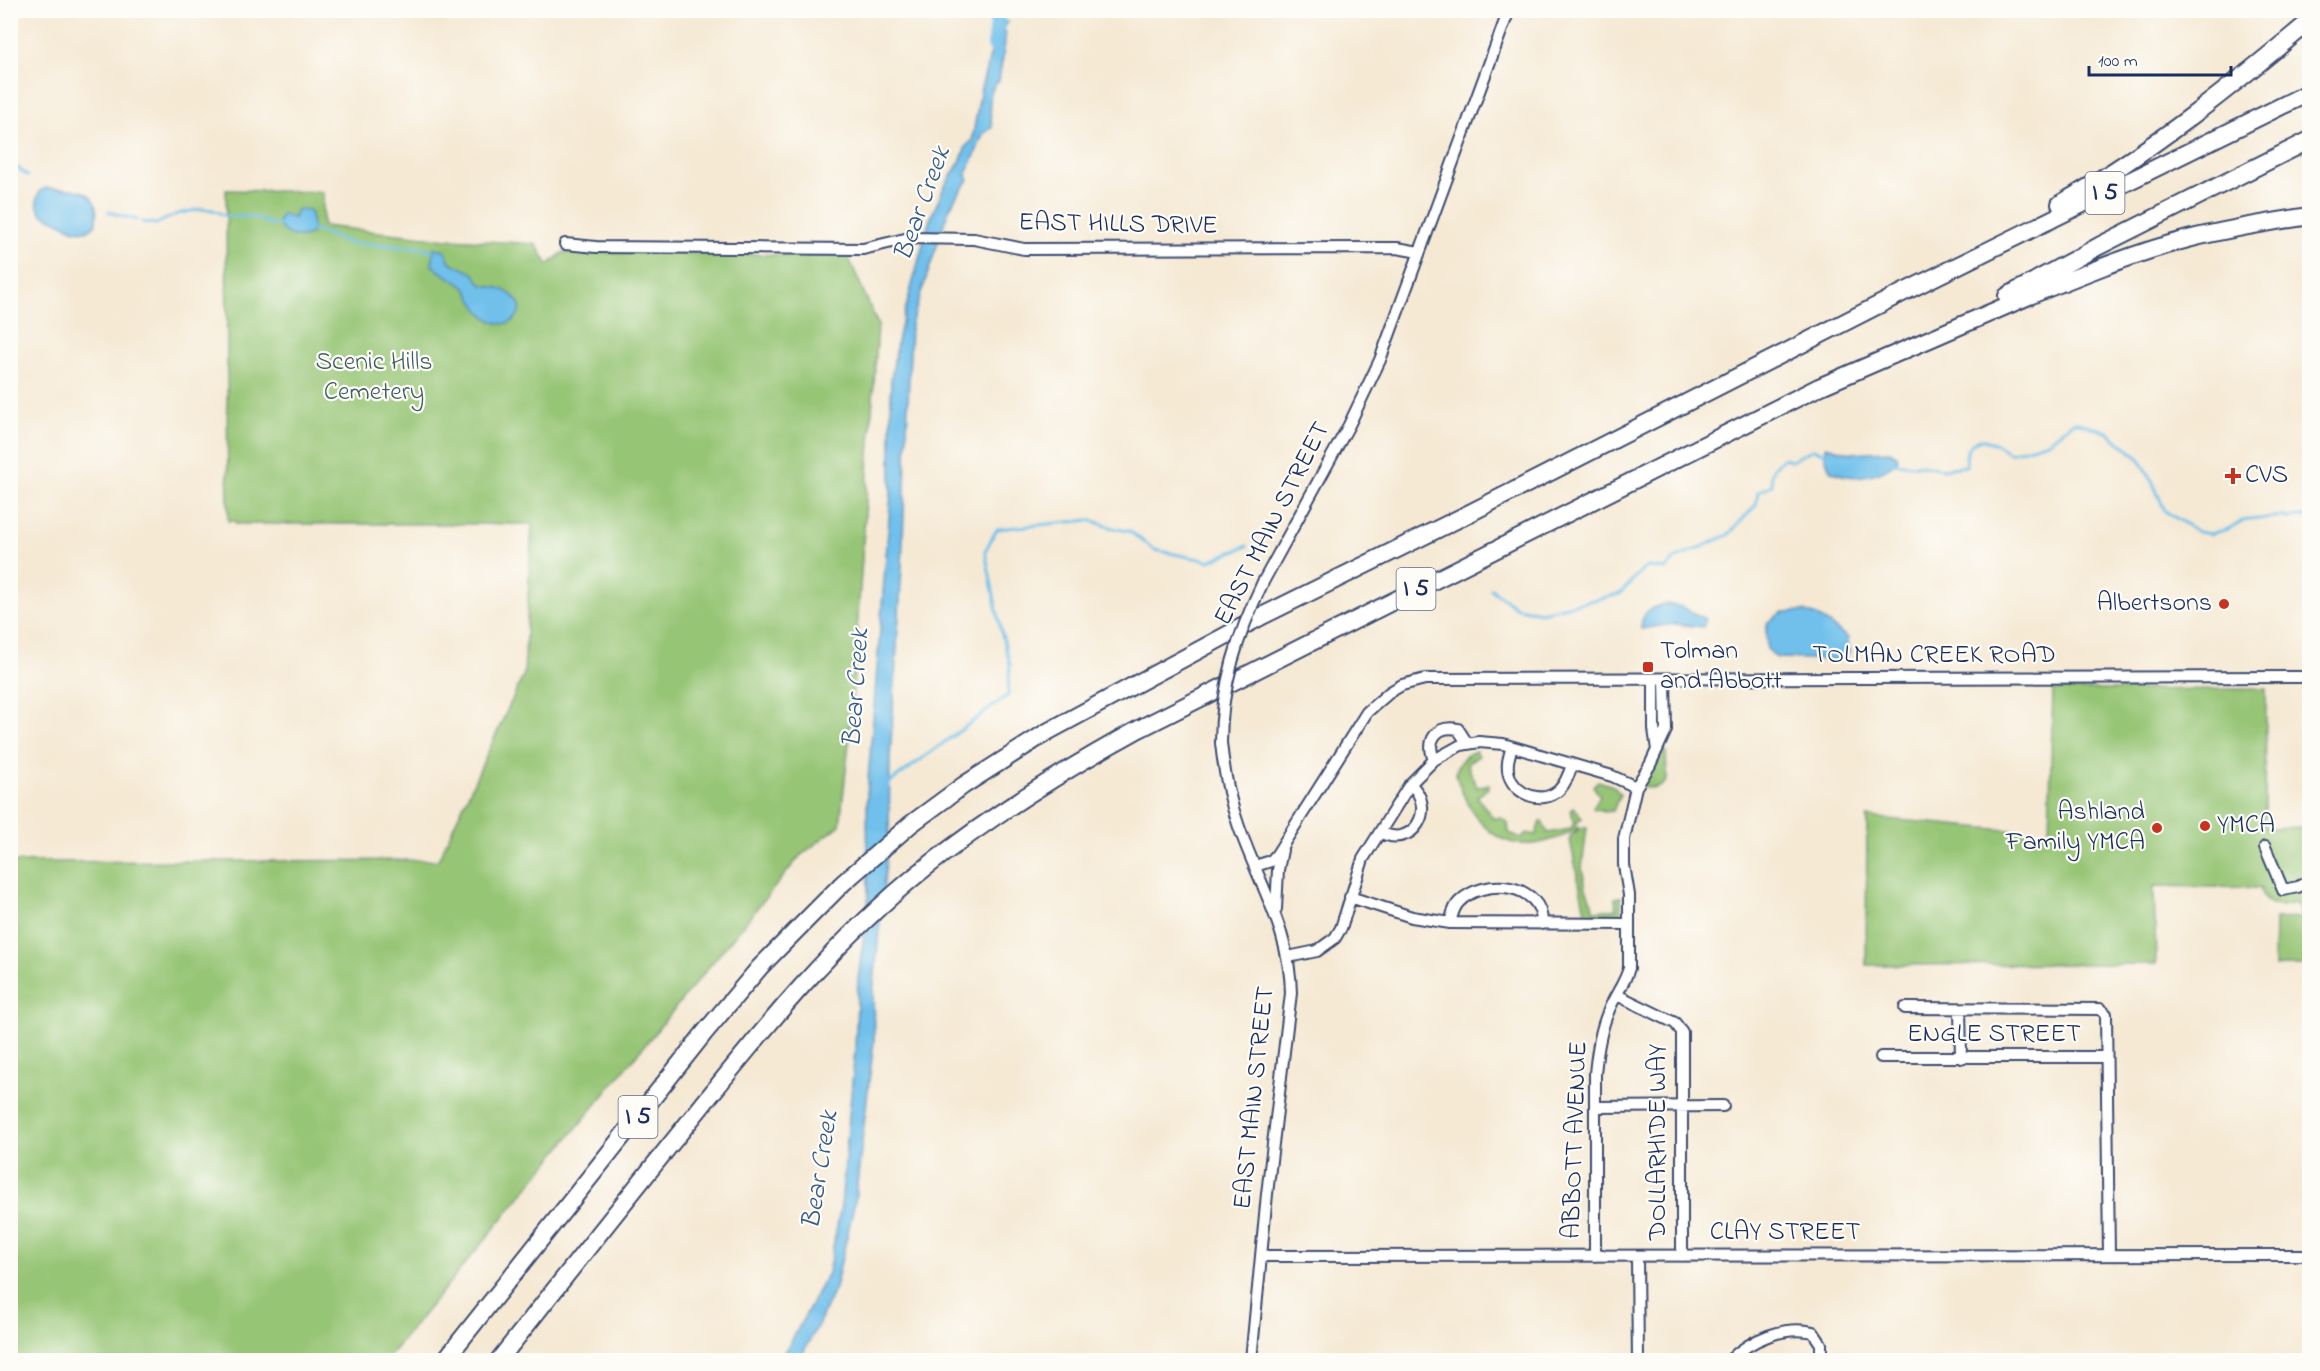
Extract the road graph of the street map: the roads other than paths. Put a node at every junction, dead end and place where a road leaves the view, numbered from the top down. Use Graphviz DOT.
graph roads {
  1 [pos="1509,10"];
  2 [pos="2310,21"];
  3 [pos="2310,92"];
  4 [pos="2310,140"];
  5 [pos="2310,216"];
  6 [pos="565,244"];
  7 [pos="1419,252"];
  8 [pos="1900,294"];
  9 [pos="1924,340"];
  10 [pos="2310,677"];
  11 [pos="1660,679"];
  12 [pos="1467,743"];
  13 [pos="1512,747"];
  14 [pos="1434,760"];
  15 [pos="1572,765"];
  16 [pos="1410,784"];
  17 [pos="1636,787"];
  18 [pos="1380,831"];
  19 [pos="1284,842"];
  20 [pos="2265,847"];
  21 [pos="1255,866"];
  22 [pos="2310,880"];
  23 [pos="1350,897"];
  24 [pos="1276,915"];
  25 [pos="1450,923"];
  26 [pos="1542,924"];
  27 [pos="1629,924"];
  28 [pos="1288,957"];
  29 [pos="1617,995"];
  30 [pos="1905,1008"];
  31 [pos="1960,1009"];
  32 [pos="1881,1057"];
  33 [pos="2106,1057"];
  34 [pos="1961,1058"];
  35 [pos="1683,1106"];
  36 [pos="1723,1106"];
  37 [pos="1596,1107"];
  38 [pos="2109,1255"];
  39 [pos="1262,1256"];
  40 [pos="1596,1256"];
  41 [pos="1682,1256"];
  42 [pos="2310,1256"];
  43 [pos="1638,1257"];
  44 [pos="445,1360"];
  45 [pos="499,1360"];
  46 [pos="1251,1360"];
  47 [pos="1638,1360"];
  48 [pos="1730,1360"];
  49 [pos="1821,1360"];
  1 -- 7 [label="street, EAST MAIN STREET"];
  2 -- 8 [label="highway"];
  3 -- 8 [label="highway, I 5"];
  4 -- 9 [label="highway, I 5"];
  5 -- 9 [label="highway"];
  6 -- 7 [label="street, EAST HILLS DRIVE"];
  7 -- 21 [label="street, EAST MAIN STREET, bridge"];
  8 -- 44 [label="highway, I 5"];
  9 -- 45 [label="highway, I 5"];
  10 -- 11 [label="street, TOLMAN CREEK ROAD"];
  11 -- 17 [label="street, ABBOTT AVENUE"];
  11 -- 19 [label="street, TOLMAN CREEK ROAD"];
  12 -- 13 [label="street"];
  12 -- 14 [label="street"];
  12 -- 14 [label="street"];
  13 -- 15 [label="street"];
  13 -- 15 [label="street"];
  14 -- 16 [label="street"];
  15 -- 17 [label="street"];
  16 -- 18 [label="street"];
  16 -- 18 [label="street"];
  17 -- 27 [label="street, ABBOTT AVENUE"];
  18 -- 23 [label="street"];
  19 -- 21 [label="street, TOLMAN CREEK ROAD"];
  19 -- 24 [label="street"];
  20 -- 22 [label="street"];
  21 -- 24 [label="street, EAST MAIN STREET"];
  23 -- 25 [label="street"];
  23 -- 28 [label="street"];
  24 -- 28 [label="street, EAST MAIN STREET"];
  25 -- 26 [label="street"];
  25 -- 26 [label="street"];
  26 -- 27 [label="street"];
  27 -- 29 [label="street, ABBOTT AVENUE"];
  28 -- 39 [label="street, EAST MAIN STREET"];
  29 -- 35 [label="street, DOLLARHIDE WAY"];
  29 -- 37 [label="street, ABBOTT AVENUE"];
  30 -- 31 [label="street"];
  31 -- 33 [label="street"];
  31 -- 34 [label="street"];
  32 -- 34 [label="street, ENGLE STREET"];
  33 -- 34 [label="street, ENGLE STREET"];
  33 -- 38 [label="street"];
  35 -- 36 [label="street"];
  35 -- 37 [label="street"];
  35 -- 41 [label="street, DOLLARHIDE WAY"];
  37 -- 40 [label="street, ABBOTT AVENUE"];
  38 -- 41 [label="street, CLAY STREET"];
  38 -- 42 [label="street, CLAY STREET"];
  39 -- 40 [label="street, CLAY STREET"];
  39 -- 46 [label="street, EAST MAIN STREET"];
  40 -- 43 [label="street, CLAY STREET"];
  41 -- 43 [label="street, CLAY STREET"];
  43 -- 47 [label="street"];
  48 -- 49 [label="street"];
}
